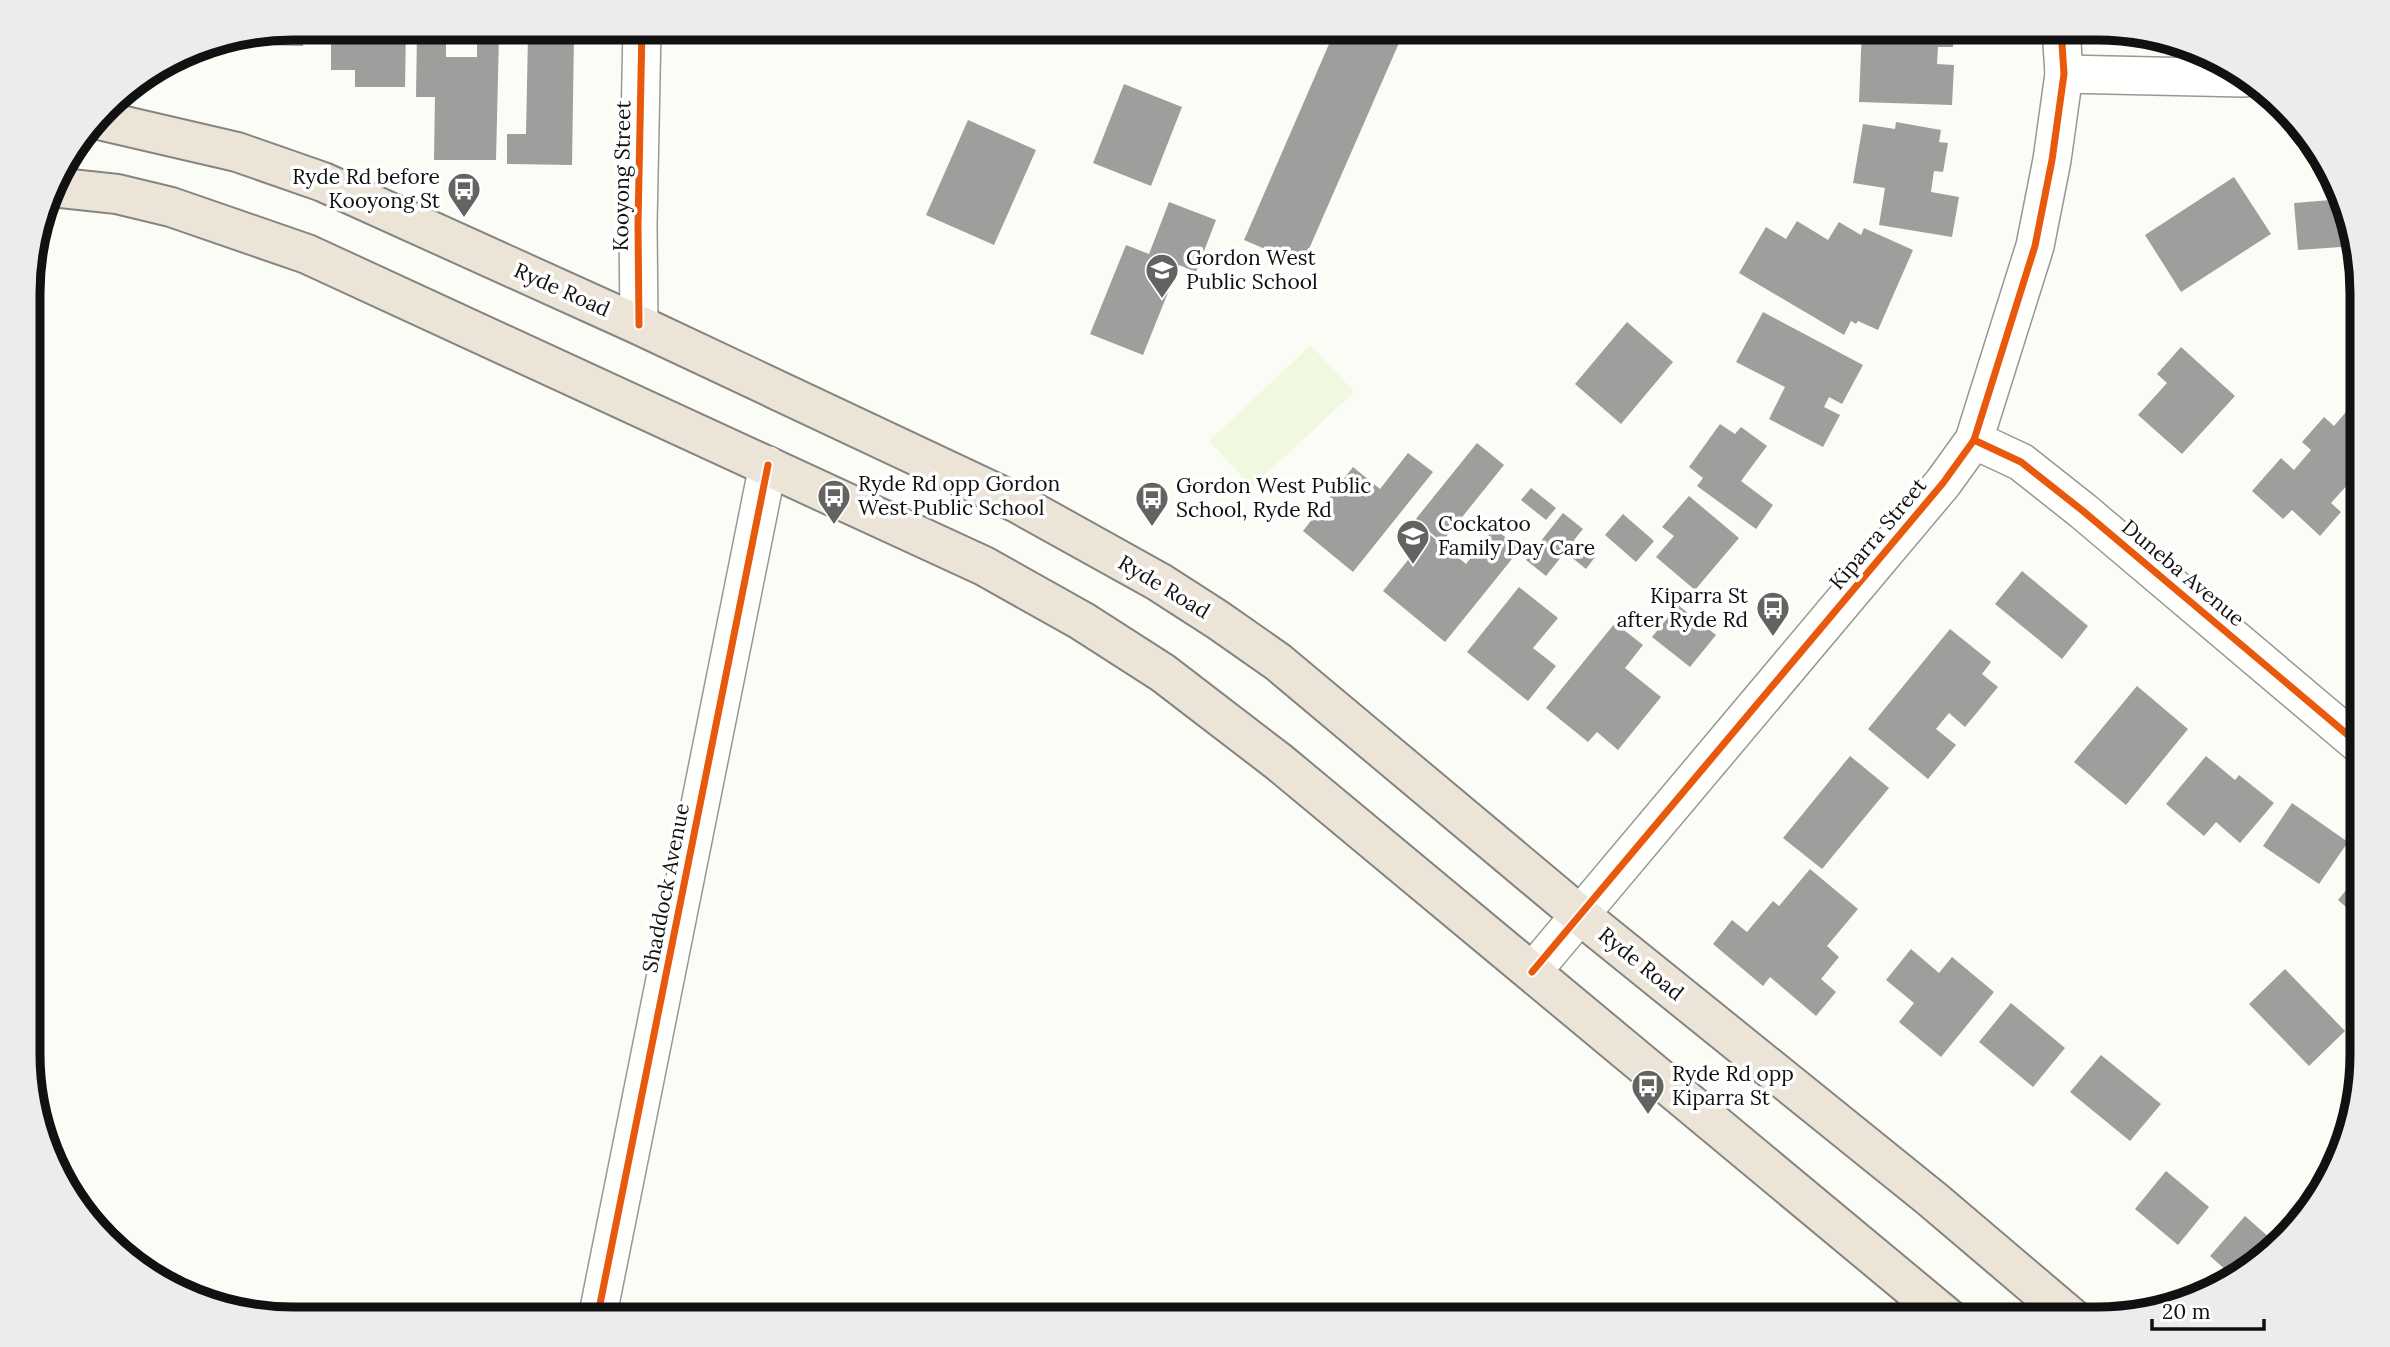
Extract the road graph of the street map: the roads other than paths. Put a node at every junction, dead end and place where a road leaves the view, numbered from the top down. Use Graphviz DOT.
graph roads {
  1 [pos="642,40"];
  2 [pos="2062,40"];
  3 [pos="2064,74"];
  4 [pos="2229,78"];
  5 [pos="107,122"];
  6 [pos="64,188"];
  7 [pos="639,325"];
  8 [pos="1974,440"];
  9 [pos="768,465"];
  10 [pos="2350,737"];
  11 [pos="1580,915"];
  12 [pos="1532,972"];
  13 [pos="599,1307"];
  14 [pos="1936,1307"];
  15 [pos="2060,1307"];
  1 -- 7 [label="street, Kooyong Street"];
  2 -- 3 [label="street, Kiparra Street"];
  3 -- 4 [label="street"];
  3 -- 8 [label="street, Kiparra Street"];
  5 -- 7 [label="highway, Ryde Road"];
  6 -- 9 [label="highway"];
  7 -- 11 [label="highway, Ryde Road"];
  8 -- 10 [label="street, Duneba Avenue"];
  8 -- 11 [label="street, Kiparra Street"];
  9 -- 12 [label="highway"];
  9 -- 13 [label="street, Shaddock Avenue"];
  11 -- 12 [label="street, Kiparra Street"];
  11 -- 15 [label="highway, Ryde Road"];
  12 -- 14 [label="highway"];
}
